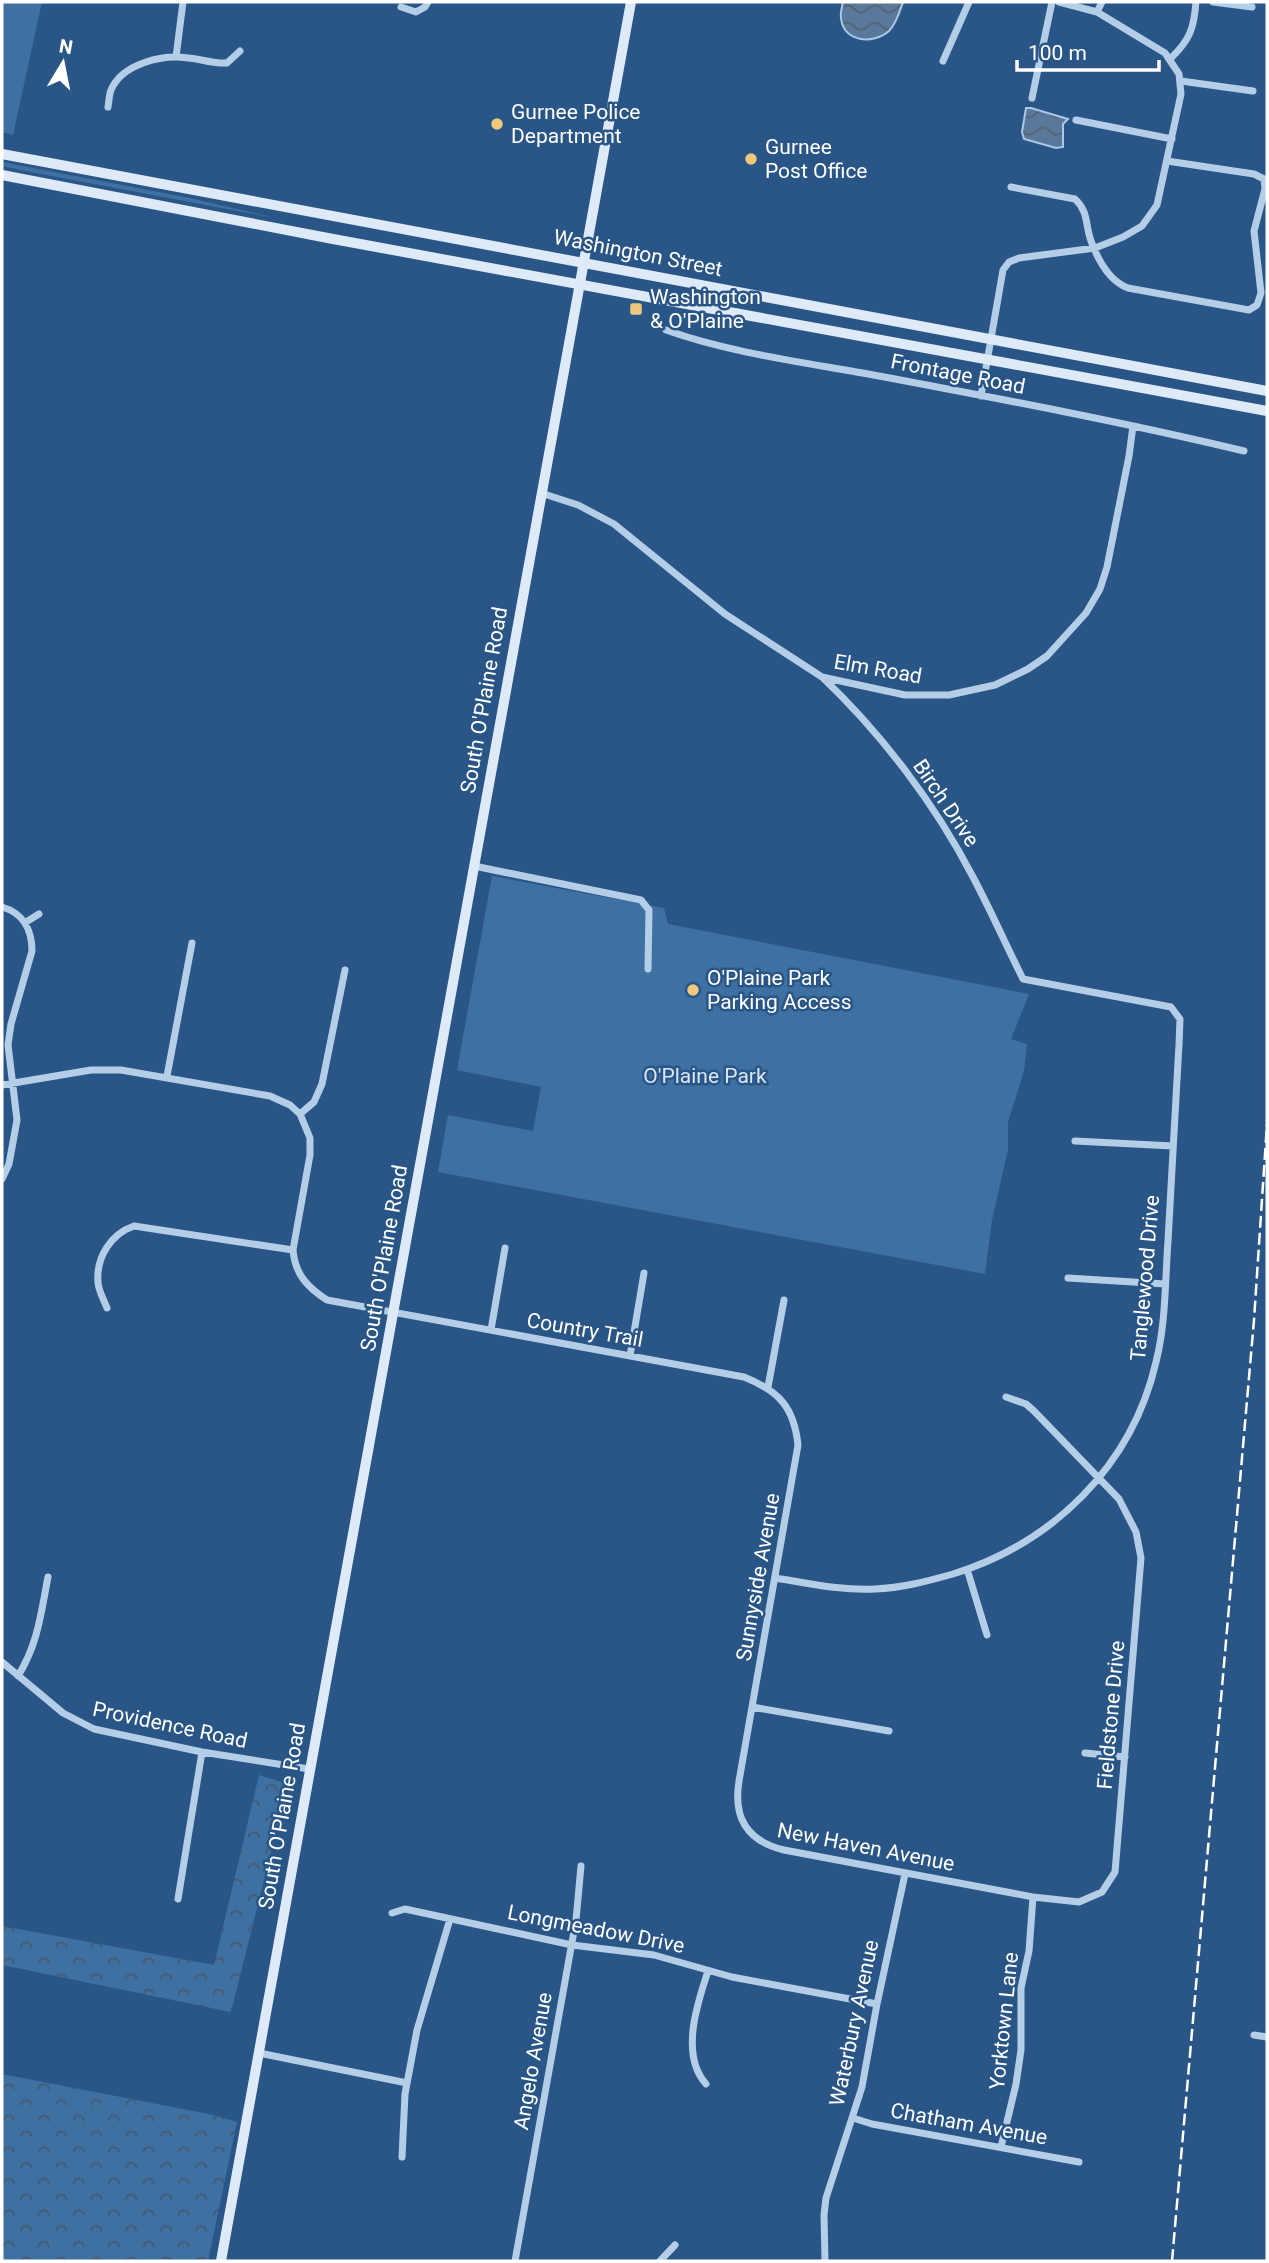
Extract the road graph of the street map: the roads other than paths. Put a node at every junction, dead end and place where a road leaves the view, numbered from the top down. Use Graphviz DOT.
graph roads {
  1 [pos="183,2"];
  2 [pos="428,2"];
  3 [pos="631,2"];
  4 [pos="969,2"];
  5 [pos="1052,2"];
  6 [pos="1059,2"];
  7 [pos="1102,2"];
  8 [pos="1196,2"];
  9 [pos="1213,2"];
  10 [pos="401,7"];
  11 [pos="1252,7"];
  12 [pos="1097,12"];
  13 [pos="240,51"];
  14 [pos="176,57"];
  15 [pos="1171,58"];
  16 [pos="943,61"];
  17 [pos="1181,80"];
  18 [pos="1254,91"];
  19 [pos="1032,98"];
  20 [pos="108,107"];
  21 [pos="1076,120"];
  22 [pos="1172,139"];
  23 [pos="2,154"];
  24 [pos="1167,162"];
  25 [pos="2,175"];
  26 [pos="1011,187"];
  27 [pos="1095,247"];
  28 [pos="583,261"];
  29 [pos="579,285"];
  30 [pos="666,330"];
  31 [pos="991,339"];
  32 [pos="988,360"];
  33 [pos="1267,391"];
  34 [pos="981,396"];
  35 [pos="1267,411"];
  36 [pos="1132,426"];
  37 [pos="1244,451"];
  38 [pos="541,493"];
  39 [pos="822,677"];
  40 [pos="474,866"];
  41 [pos="2,907"];
  42 [pos="39,914"];
  43 [pos="26,922"];
  44 [pos="192,943"];
  45 [pos="1016,965"];
  46 [pos="648,969"];
  47 [pos="345,970"];
  48 [pos="167,1076"];
  49 [pos="12,1083"];
  50 [pos="2,1085"];
  51 [pos="300,1114"];
  52 [pos="1075,1141"];
  53 [pos="1173,1146"];
  54 [pos="2,1179"];
  55 [pos="505,1248"];
  56 [pos="293,1250"];
  57 [pos="644,1273"];
  58 [pos="1068,1278"];
  59 [pos="1165,1284"];
  60 [pos="783,1300"];
  61 [pos="107,1308"];
  62 [pos="394,1313"];
  63 [pos="491,1330"];
  64 [pos="630,1356"];
  65 [pos="768,1387"];
  66 [pos="1006,1397"];
  67 [pos="1101,1478"];
  68 [pos="967,1569"];
  69 [pos="48,1577"];
  70 [pos="775,1578"];
  71 [pos="988,1635"];
  72 [pos="2,1662"];
  73 [pos="18,1676"];
  74 [pos="752,1707"];
  75 [pos="889,1731"];
  76 [pos="202,1752"];
  77 [pos="1086,1753"];
  78 [pos="1125,1757"];
  79 [pos="309,1769"];
  80 [pos="739,1782"];
  81 [pos="581,1866"];
  82 [pos="905,1874"];
  83 [pos="1033,1897"];
  84 [pos="178,1899"];
  85 [pos="392,1913"];
  86 [pos="450,1919"];
  87 [pos="572,1945"];
  88 [pos="708,1971"];
  89 [pos="877,2004"];
  90 [pos="1254,2035"];
  91 [pos="1267,2037"];
  92 [pos="259,2053"];
  93 [pos="407,2083"];
  94 [pos="706,2084"];
  95 [pos="853,2118"];
  96 [pos="1001,2147"];
  97 [pos="402,2157"];
  98 [pos="1079,2162"];
  99 [pos="675,2245"];
  100 [pos="221,2261"];
  101 [pos="515,2261"];
  102 [pos="660,2261"];
  103 [pos="825,2261"];
  1 -- 14 [label="street"];
  2 -- 10 [label="street"];
  3 -- 28 [label="main road, South O'Plaine Road"];
  4 -- 16 [label="street"];
  5 -- 19 [label="street"];
  6 -- 12 [label="street"];
  7 -- 12 [label="street"];
  8 -- 15 [label="street"];
  9 -- 11 [label="street"];
  12 -- 15 [label="street"];
  13 -- 14 [label="street"];
  14 -- 20 [label="street"];
  15 -- 17 [label="street"];
  17 -- 18 [label="street"];
  17 -- 22 [label="street"];
  21 -- 22 [label="street"];
  22 -- 24 [label="street"];
  23 -- 28 [label="main road, Washington Street"];
  24 -- 27 [label="street"];
  24 -- 27 [label="street"];
  25 -- 29 [label="main road, Washington Street"];
  26 -- 27 [label="street"];
  27 -- 31 [label="street"];
  28 -- 29 [label="main road, South O'Plaine Road"];
  28 -- 31 [label="main road, Washington Street"];
  29 -- 32 [label="main road, Washington Street"];
  29 -- 38 [label="main road, South O'Plaine Road"];
  30 -- 34 [label="street, Frontage Road"];
  31 -- 32 [label="street"];
  31 -- 33 [label="main road, Washington Street"];
  32 -- 34 [label="street"];
  32 -- 35 [label="main road, Washington Street"];
  34 -- 36 [label="street, Frontage Road"];
  36 -- 37 [label="street, Frontage Road"];
  36 -- 39 [label="street, Elm Road"];
  38 -- 39 [label="street, Elm Road"];
  38 -- 40 [label="main road, South O'Plaine Road"];
  39 -- 45 [label="street, Birch Drive"];
  40 -- 46 [label="street"];
  40 -- 62 [label="main road, South O'Plaine Road"];
  41 -- 43 [label="street"];
  42 -- 43 [label="street"];
  43 -- 49 [label="street"];
  44 -- 48 [label="street"];
  45 -- 53 [label="street, Tanglewood Drive"];
  47 -- 51 [label="street"];
  48 -- 49 [label="street"];
  48 -- 51 [label="street"];
  49 -- 50 [label="street"];
  49 -- 54 [label="street"];
  51 -- 56 [label="street"];
  52 -- 53 [label="street"];
  53 -- 59 [label="street, Tanglewood Drive"];
  55 -- 63 [label="street"];
  56 -- 61 [label="street"];
  56 -- 62 [label="street, Country Trail"];
  57 -- 64 [label="street"];
  58 -- 59 [label="street"];
  59 -- 67 [label="street, Tanglewood Drive"];
  60 -- 65 [label="street"];
  62 -- 63 [label="street, Country Trail"];
  62 -- 79 [label="main road, South O'Plaine Road"];
  63 -- 64 [label="street, Country Trail"];
  64 -- 65 [label="street, Country Trail"];
  65 -- 70 [label="street, Sunnyside Avenue"];
  66 -- 67 [label="street, Fieldstone Drive"];
  67 -- 68 [label="street, Tanglewood Drive"];
  67 -- 78 [label="street, Fieldstone Drive"];
  68 -- 70 [label="street, Tanglewood Drive"];
  68 -- 71 [label="street"];
  69 -- 73 [label="street"];
  70 -- 74 [label="street, Sunnyside Avenue"];
  72 -- 73 [label="street, Providence Road"];
  73 -- 76 [label="street, Providence Road"];
  74 -- 75 [label="street"];
  74 -- 80 [label="street, Sunnyside Avenue"];
  76 -- 79 [label="street, Providence Road"];
  76 -- 84 [label="street"];
  77 -- 78 [label="street"];
  78 -- 83 [label="street, Fieldstone Drive"];
  79 -- 92 [label="main road, South O'Plaine Road"];
  80 -- 82 [label="street, New Haven Avenue"];
  81 -- 87 [label="street, Angelo Avenue"];
  82 -- 83 [label="street, New Haven Avenue"];
  82 -- 89 [label="street, Waterbury Avenue"];
  83 -- 96 [label="street, Yorktown Lane"];
  85 -- 86 [label="street, Longmeadow Drive"];
  86 -- 87 [label="street, Longmeadow Drive"];
  86 -- 93 [label="street"];
  87 -- 88 [label="street, Longmeadow Drive"];
  87 -- 101 [label="street, Angelo Avenue"];
  88 -- 89 [label="street, Longmeadow Drive"];
  88 -- 94 [label="street"];
  89 -- 95 [label="street, Waterbury Avenue"];
  90 -- 91 [label="street"];
  92 -- 93 [label="street"];
  92 -- 100 [label="main road, South O'Plaine Road"];
  93 -- 97 [label="street"];
  95 -- 96 [label="street, Chatham Avenue"];
  95 -- 103 [label="street, Waterbury Avenue"];
  96 -- 98 [label="street, Chatham Avenue"];
  99 -- 102 [label="street"];
}
